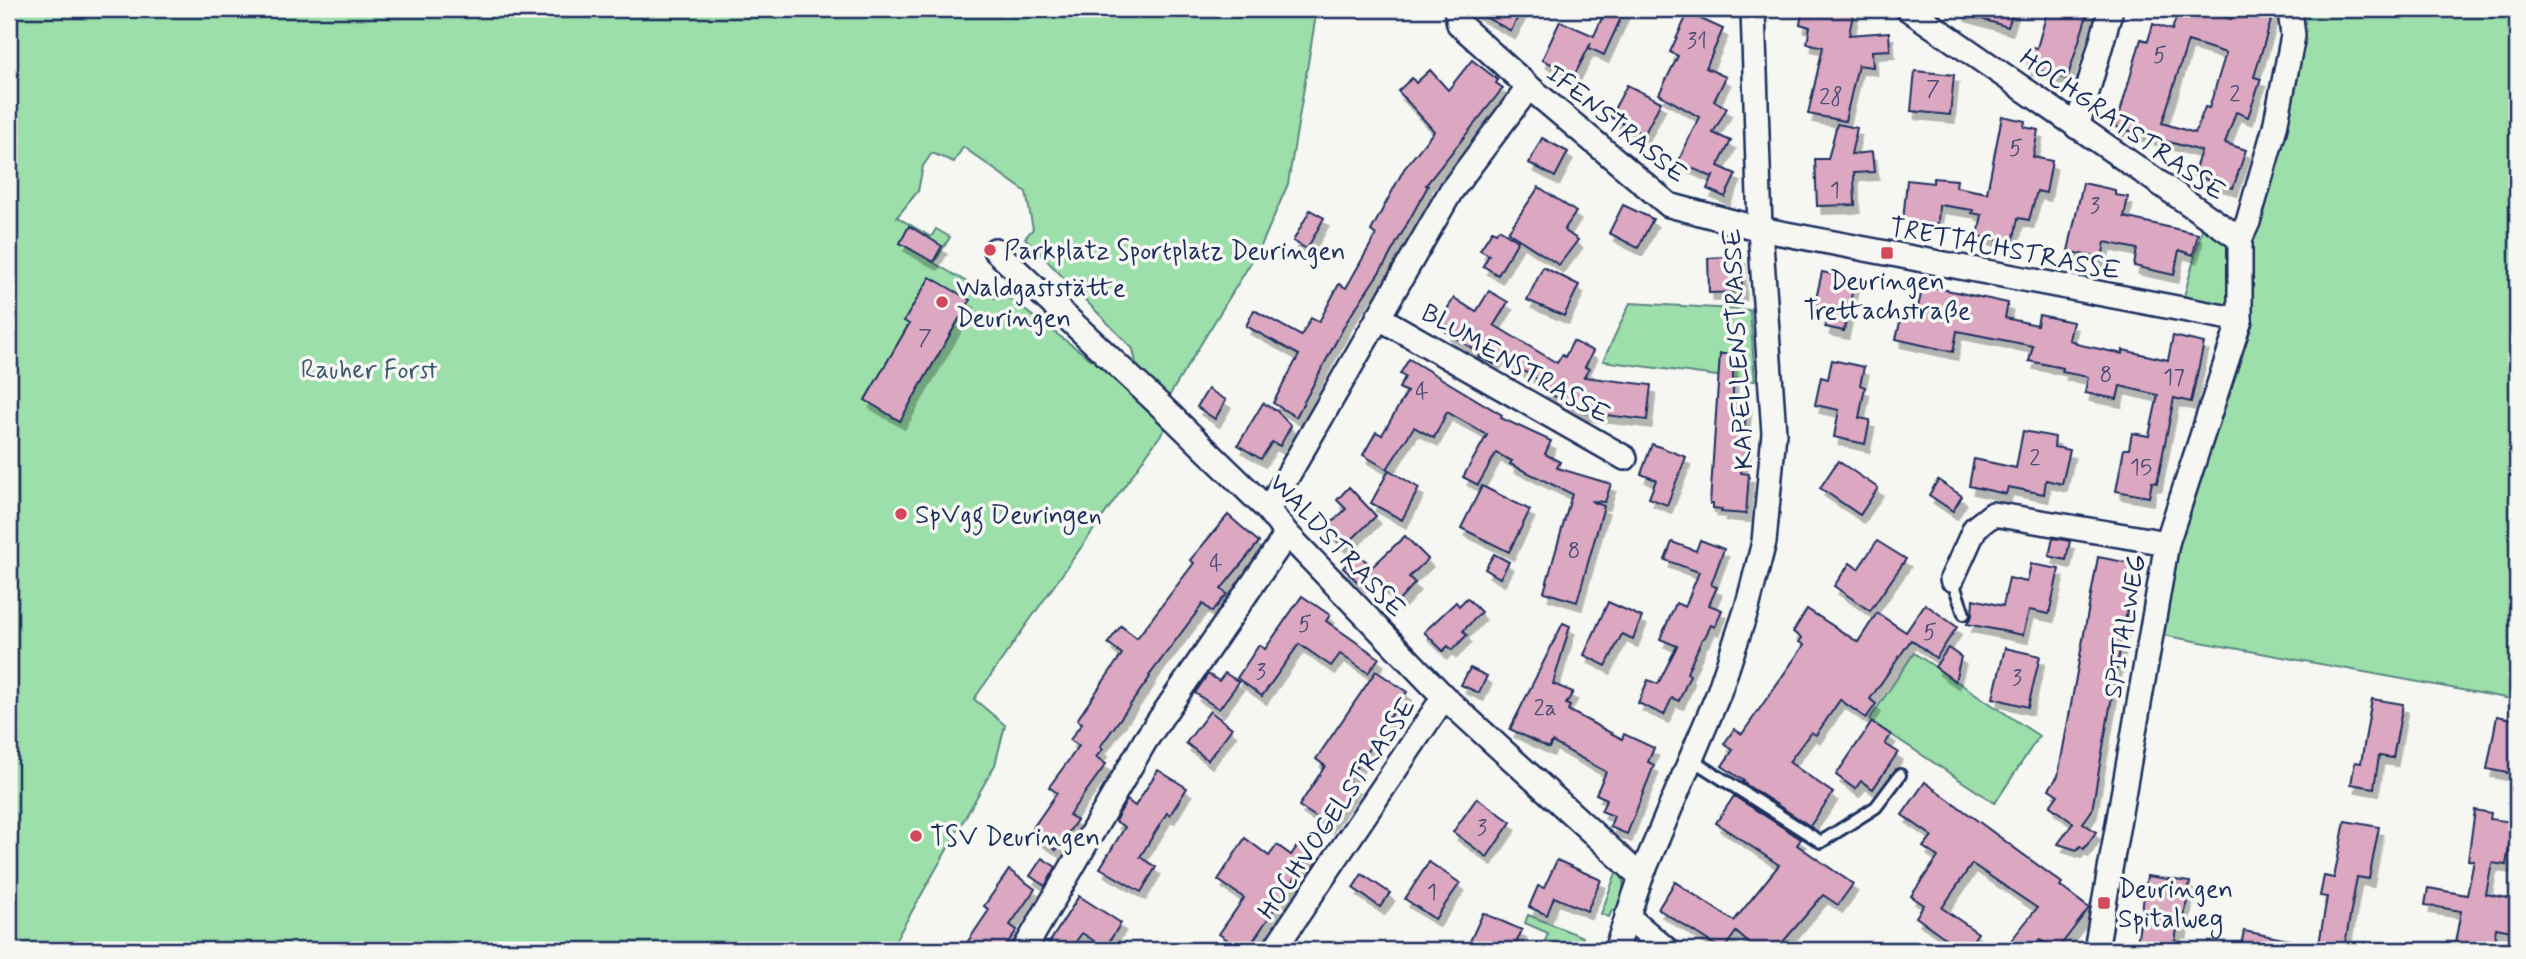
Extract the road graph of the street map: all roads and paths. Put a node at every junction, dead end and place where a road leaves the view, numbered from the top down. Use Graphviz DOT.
graph roads {
  1 [pos="1753,9"];
  2 [pos="1909,9"];
  3 [pos="2111,9"];
  4 [pos="2290,9"];
  5 [pos="1457,17"];
  6 [pos="1529,87"];
  7 [pos="2077,127"];
  8 [pos="1760,229"];
  9 [pos="2240,239"];
  10 [pos="995,250"];
  11 [pos="1378,317"];
  12 [pos="2240,320"];
  13 [pos="1625,457"];
  14 [pos="1268,510"];
  15 [pos="1287,534"];
  16 [pos="2167,543"];
  17 [pos="1952,579"];
  18 [pos="1964,614"];
  19 [pos="1444,697"];
  20 [pos="1691,759"];
  21 [pos="1900,775"];
  22 [pos="1641,877"];
  23 [pos="1627,916"];
  24 [pos="1024,950"];
  25 [pos="1274,950"];
  26 [pos="1616,950"];
  27 [pos="1667,950"];
  28 [pos="2096,950"];
  1 -- 8 [label="street, KAPELLENSTRASSE"];
  2 -- 7 [label="street, HOCHGRATSTRASSE"];
  3 -- 7 [label="street"];
  4 -- 9 [label="street"];
  5 -- 6 [label="street, IFENSTRASSE"];
  6 -- 8 [label="street, IFENSTRASSE"];
  6 -- 11 [label="street"];
  7 -- 9 [label="street, HOCHGRATSTRASSE"];
  8 -- 12 [label="street, TRETTACHSTRASSE"];
  8 -- 20 [label="street, KAPELLENSTRASSE"];
  9 -- 12 [label="street"];
  10 -- 14 [label="street, WALDSTRASSE"];
  11 -- 13 [label="street, BLUMENSTRASSE"];
  11 -- 14 [label="street"];
  12 -- 16 [label="street, SPITALWEG"];
  14 -- 15 [label="street, WALDSTRASSE"];
  15 -- 19 [label="street, WALDSTRASSE"];
  15 -- 24 [label="street"];
  16 -- 17 [label="street"];
  16 -- 28 [label="street, SPITALWEG"];
  17 -- 18 [label="lane"];
  19 -- 22 [label="street, WALDSTRASSE"];
  19 -- 25 [label="street, HOCHVOGELSTRASSE"];
  20 -- 21 [label="lane"];
  20 -- 22 [label="street, KAPELLENSTRASSE"];
  22 -- 23 [label="street, KAPELLENSTRASSE"];
  23 -- 26 [label="street, KAPELLENSTRASSE"];
  23 -- 27 [label="street"];
}
